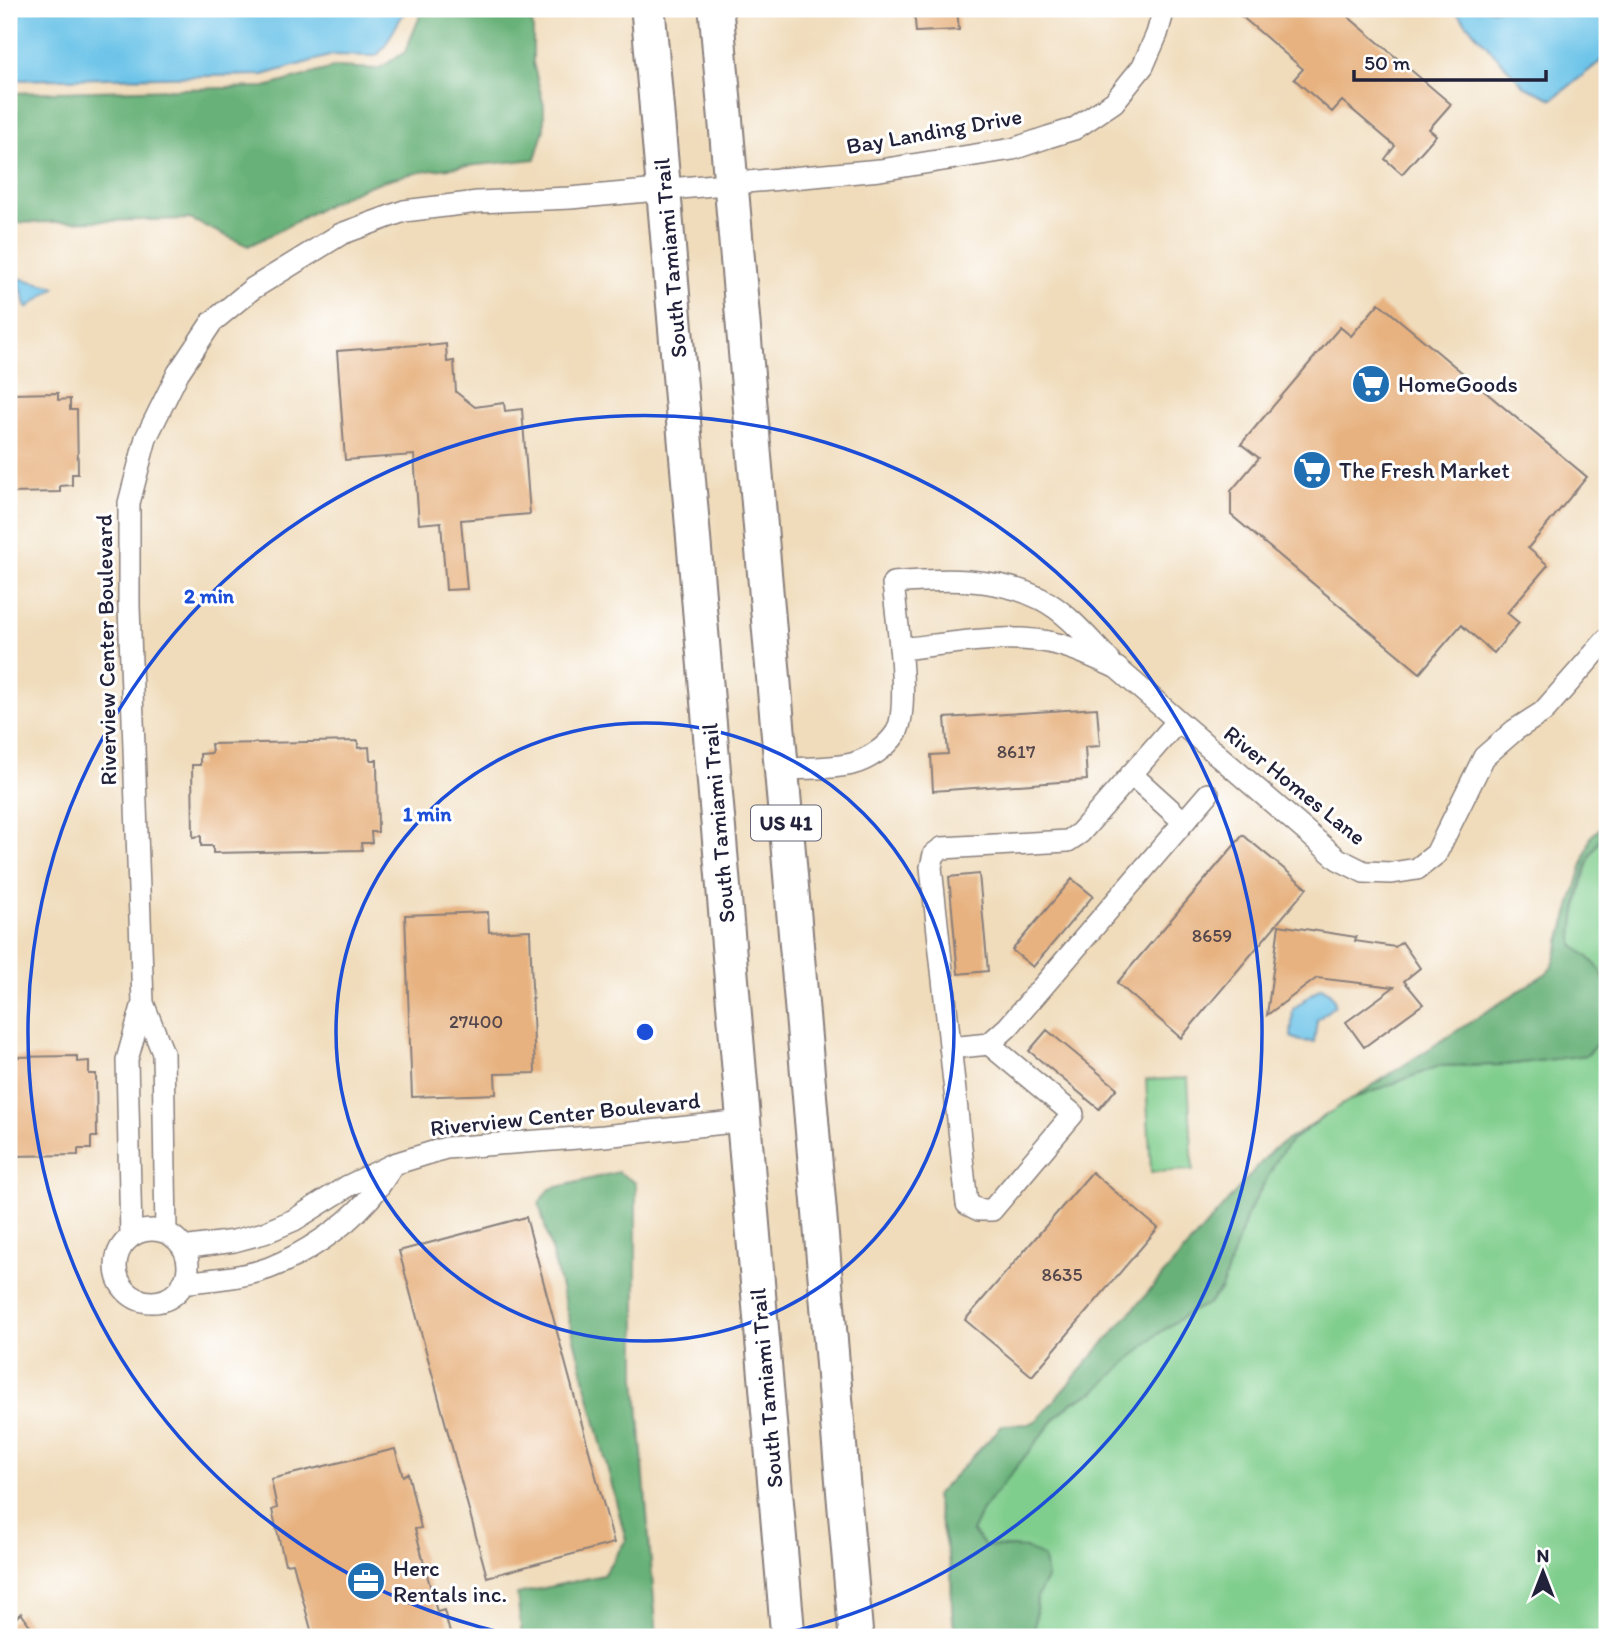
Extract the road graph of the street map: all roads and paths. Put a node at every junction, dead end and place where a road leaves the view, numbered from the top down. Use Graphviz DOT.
graph roads {
  1 [pos="648,9"];
  2 [pos="716,9"];
  3 [pos="1164,9"];
  4 [pos="731,184"];
  5 [pos="664,190"];
  6 [pos="1607,639"];
  7 [pos="900,649"];
  8 [pos="1117,668"];
  9 [pos="1177,722"];
  10 [pos="782,769"];
  11 [pos="1131,774"];
  12 [pos="1208,794"];
  13 [pos="1184,822"];
  14 [pos="143,1003"];
  15 [pos="989,1044"];
  16 [pos="950,1048"];
  17 [pos="743,1122"];
  18 [pos="394,1164"];
  19 [pos="166,1232"];
  20 [pos="131,1236"];
  21 [pos="183,1248"];
  22 [pos="183,1283"];
  23 [pos="788,1637"];
  24 [pos="856,1637"];
  1 -- 5 [label="main road, South Tamiami Trail / US 41"];
  2 -- 4 [label="main road, US 41"];
  3 -- 4 [label="street, Bay Landing Drive"];
  4 -- 5 [label="street, Riverview Center Boulevard"];
  4 -- 10 [label="main road, US 41"];
  5 -- 14 [label="street, Riverview Center Boulevard"];
  5 -- 17 [label="main road, South Tamiami Trail / US 41"];
  6 -- 9 [label="street, River Homes Lane"];
  7 -- 8 [label="street, River Homes Lane"];
  7 -- 8 [label="street"];
  7 -- 10 [label="street"];
  8 -- 9 [label="street, River Homes Lane"];
  9 -- 11 [label="street"];
  10 -- 24 [label="main road, US 41"];
  11 -- 13 [label="street"];
  11 -- 16 [label="street"];
  12 -- 13 [label="street"];
  13 -- 15 [label="street"];
  14 -- 19 [label="street, Riverview Center Boulevard"];
  14 -- 20 [label="street, Riverview Center Boulevard"];
  15 -- 16 [label="street"];
  15 -- 16 [label="street"];
  17 -- 18 [label="street, Riverview Center Boulevard"];
  17 -- 23 [label="main road, South Tamiami Trail / US 41"];
  18 -- 21 [label="street, Riverview Center Boulevard"];
  18 -- 22 [label="street, Riverview Center Boulevard"];
  19 -- 20 [label="street"];
  19 -- 21 [label="street"];
  20 -- 22 [label="street, Riverview Center Boulevard"];
  21 -- 22 [label="street"];
}
